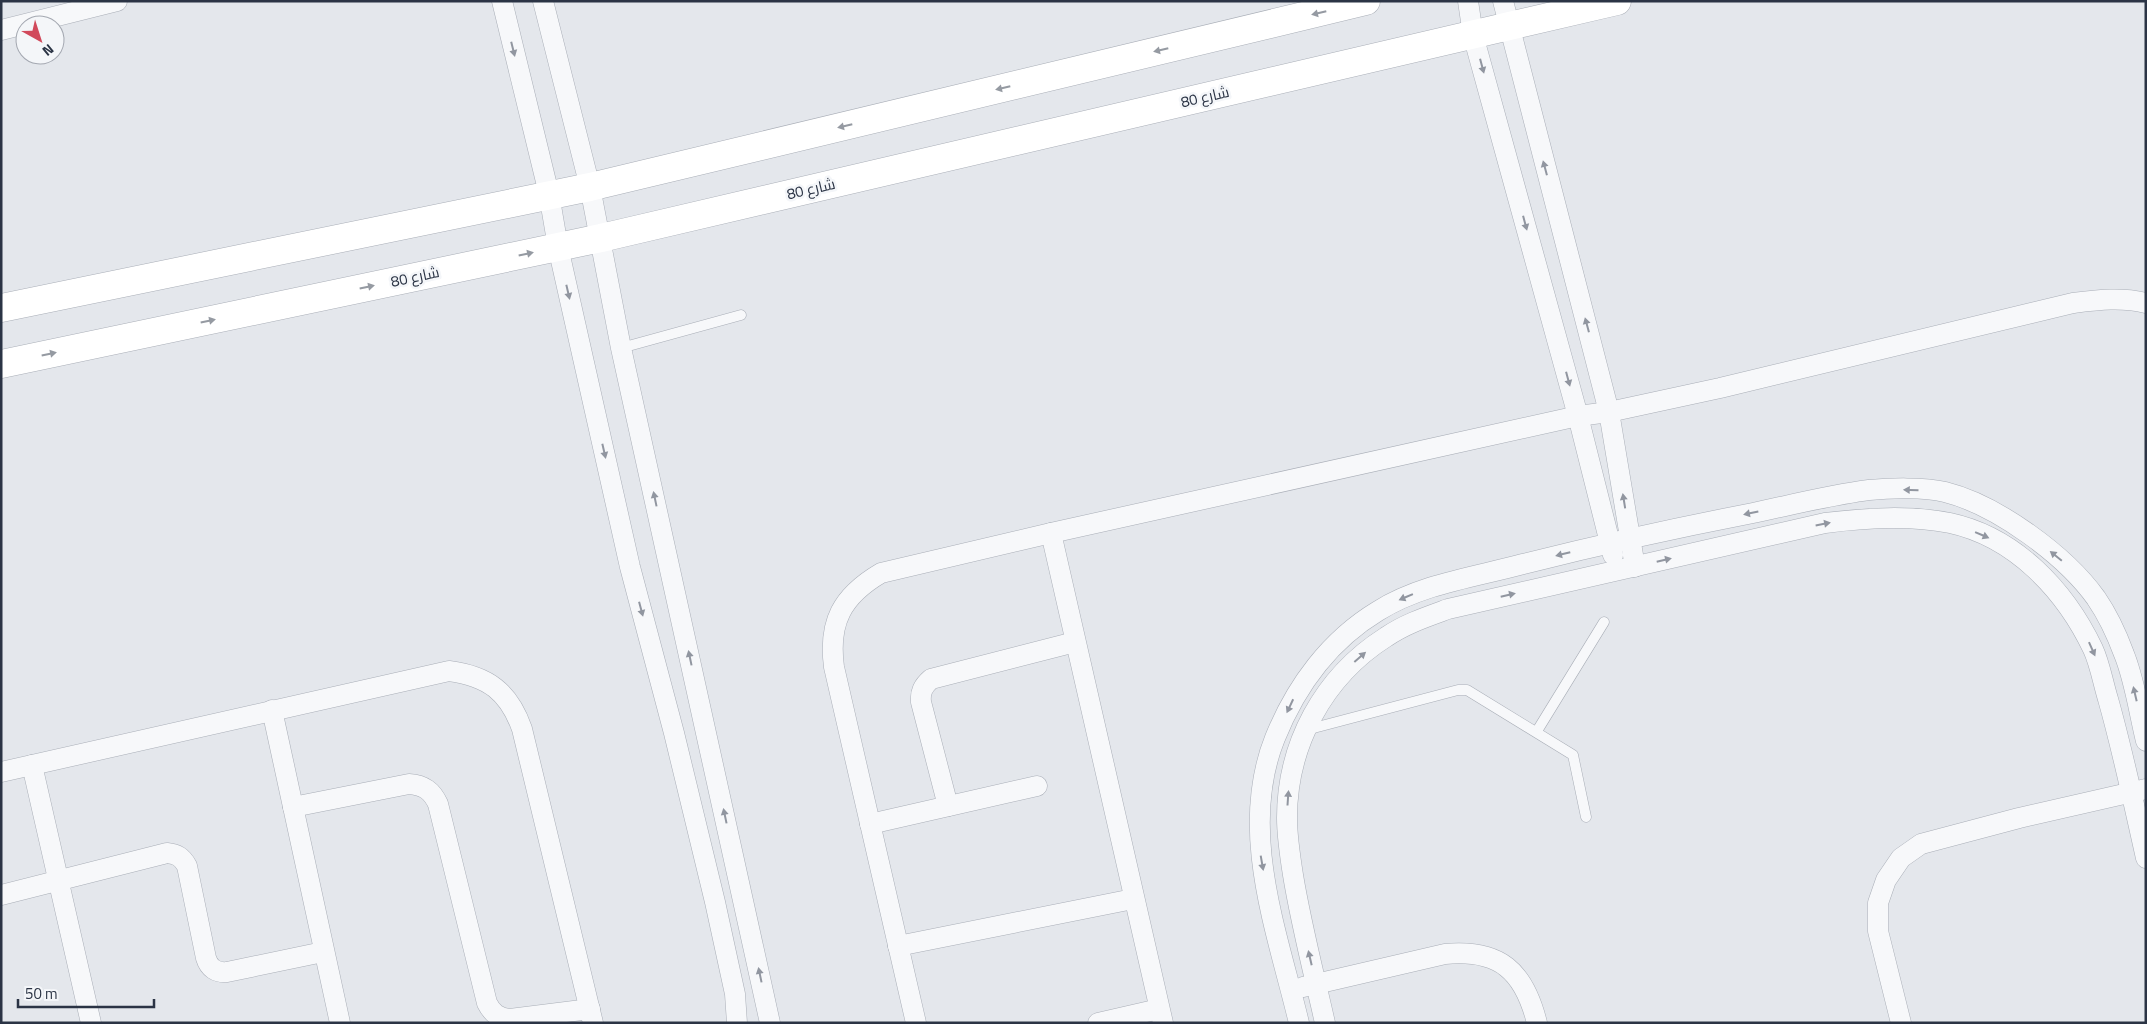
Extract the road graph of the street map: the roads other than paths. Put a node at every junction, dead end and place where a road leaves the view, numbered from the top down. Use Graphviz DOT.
graph roads {
  1 [pos="117,1"];
  2 [pos="502,1"];
  3 [pos="544,1"];
  4 [pos="1366,1"];
  5 [pos="1468,1"];
  6 [pos="1617,1"];
  7 [pos="1506,14"];
  8 [pos="1,30"];
  9 [pos="1473,35"];
  10 [pos="590,187"];
  11 [pos="549,194"];
  12 [pos="601,238"];
  13 [pos="558,247"];
  14 [pos="2146,303"];
  15 [pos="1,308"];
  16 [pos="741,315"];
  17 [pos="621,348"];
  18 [pos="1,364"];
  19 [pos="1609,412"];
  20 [pos="1578,416"];
  21 [pos="1051,533"];
  22 [pos="1630,538"];
  23 [pos="1610,542"];
  24 [pos="1626,568"];
  25 [pos="1604,622"];
  26 [pos="1075,642"];
  27 [pos="272,710"];
  28 [pos="1306,730"];
  29 [pos="1537,731"];
  30 [pos="2146,741"];
  31 [pos="32,765"];
  32 [pos="1,772"];
  33 [pos="1037,786"];
  34 [pos="2139,791"];
  35 [pos="948,806"];
  36 [pos="293,807"];
  37 [pos="1586,817"];
  38 [pos="870,824"];
  39 [pos="2146,858"];
  40 [pos="60,881"];
  41 [pos="1,895"];
  42 [pos="1133,899"];
  43 [pos="898,946"];
  44 [pos="324,952"];
  45 [pos="1316,984"];
  46 [pos="1291,990"];
  47 [pos="591,1016"];
  48 [pos="1161,1016"];
  49 [pos="91,1023"];
  50 [pos="340,1023"];
  51 [pos="737,1023"];
  52 [pos="770,1023"];
  53 [pos="916,1023"];
  54 [pos="1098,1023"];
  55 [pos="1299,1023"];
  56 [pos="1325,1023"];
  57 [pos="1537,1023"];
  58 [pos="1901,1023"];
  1 -- 8 [label="street"];
  2 -- 11 [label="street, one-way"];
  3 -- 10 [label="street"];
  4 -- 10 [label="street, one-way"];
  5 -- 9 [label="street"];
  6 -- 7 [label="street, شارع 80"];
  7 -- 9 [label="street, شارع 80"];
  19 -- 7 [label="street, one-way"];
  9 -- 12 [label="street, شارع 80"];
  9 -- 20 [label="street, one-way"];
  10 -- 11 [label="street"];
  10 -- 12 [label="street"];
  11 -- 13 [label="street"];
  11 -- 15 [label="street"];
  12 -- 13 [label="street, شارع 80"];
  12 -- 17 [label="street"];
  18 -- 13 [label="street, شارع 80, one-way"];
  13 -- 51 [label="street, one-way"];
  14 -- 19 [label="street"];
  16 -- 17 [label="lane"];
  52 -- 17 [label="street, one-way"];
  19 -- 20 [label="street"];
  22 -- 19 [label="street, one-way"];
  20 -- 21 [label="street"];
  20 -- 23 [label="street"];
  21 -- 26 [label="street"];
  21 -- 38 [label="street"];
  22 -- 23 [label="street"];
  22 -- 24 [label="street"];
  30 -- 22 [label="street, one-way"];
  23 -- 24 [label="street"];
  23 -- 46 [label="street, one-way"];
  28 -- 24 [label="street, one-way"];
  24 -- 34 [label="street, one-way"];
  25 -- 29 [label="lane"];
  26 -- 35 [label="street"];
  26 -- 42 [label="street"];
  27 -- 31 [label="street"];
  27 -- 36 [label="street"];
  27 -- 47 [label="street"];
  28 -- 29 [label="lane"];
  45 -- 28 [label="street, one-way"];
  29 -- 37 [label="lane"];
  31 -- 32 [label="street"];
  31 -- 40 [label="street"];
  33 -- 35 [label="street"];
  34 -- 39 [label="street"];
  34 -- 58 [label="street"];
  35 -- 38 [label="street"];
  36 -- 44 [label="street"];
  36 -- 47 [label="street"];
  38 -- 43 [label="street"];
  40 -- 41 [label="street"];
  40 -- 44 [label="street"];
  40 -- 49 [label="street"];
  42 -- 43 [label="street"];
  42 -- 48 [label="street"];
  43 -- 53 [label="street"];
  44 -- 50 [label="street"];
  45 -- 46 [label="street"];
  45 -- 56 [label="street"];
  45 -- 57 [label="street"];
  46 -- 55 [label="street"];
  48 -- 54 [label="street"];
}
